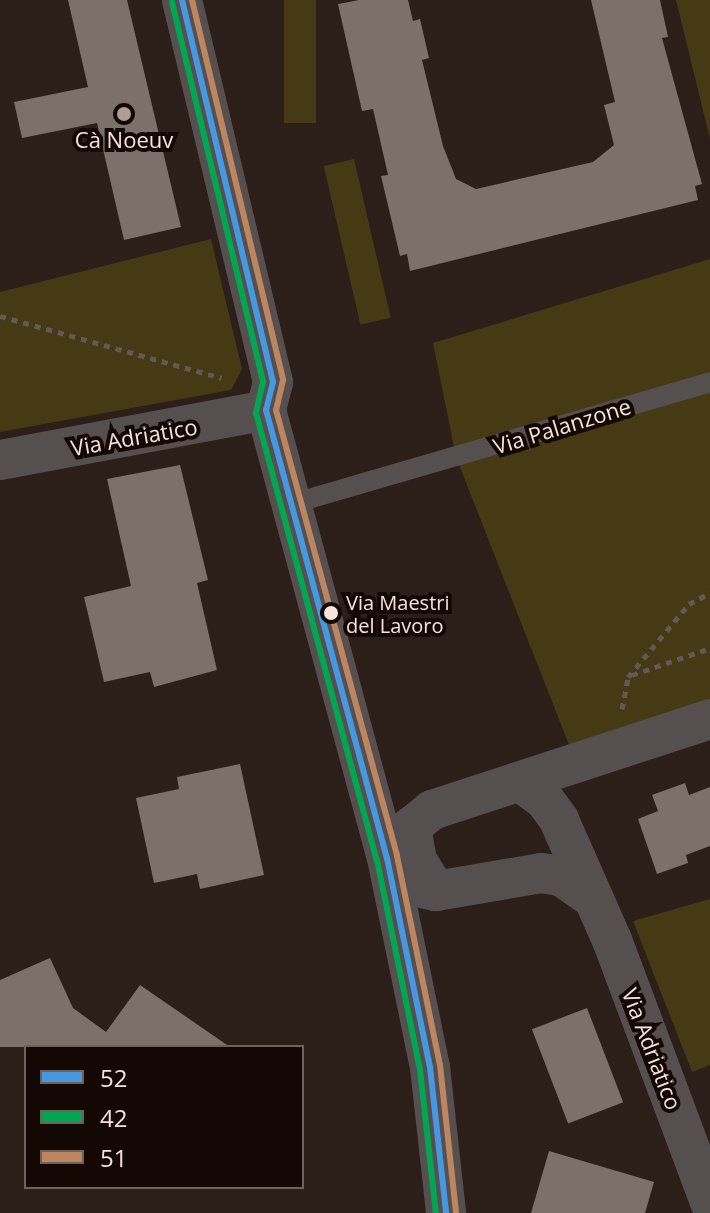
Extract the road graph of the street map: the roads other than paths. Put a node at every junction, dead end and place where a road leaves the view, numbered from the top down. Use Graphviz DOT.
graph roads {
  1 [pos="182,0"];
  2 [pos="710,382"];
  3 [pos="266,410"];
  4 [pos="0,460"];
  5 [pos="291,504"];
  6 [pos="710,719"];
  7 [pos="573,767"];
  8 [pos="523,784"];
  9 [pos="368,786"];
  10 [pos="432,810"];
  11 [pos="559,820"];
  12 [pos="387,858"];
  13 [pos="541,873"];
  14 [pos="436,891"];
  15 [pos="591,897"];
  16 [pos="403,936"];
  17 [pos="710,1202"];
  18 [pos="446,1213"];
  1 -- 3 [label="street"];
  2 -- 5 [label="lane, Via Palanzone"];
  3 -- 4 [label="street, Via Adriatico"];
  3 -- 5 [label="street"];
  5 -- 9 [label="street"];
  6 -- 7 [label="street"];
  7 -- 8 [label="street"];
  7 -- 11 [label="street"];
  8 -- 10 [label="street"];
  8 -- 11 [label="street, Via Adriatico"];
  9 -- 10 [label="street"];
  9 -- 12 [label="street"];
  10 -- 14 [label="street"];
  11 -- 13 [label="street"];
  11 -- 15 [label="street, Via Adriatico"];
  12 -- 14 [label="street"];
  12 -- 16 [label="street"];
  13 -- 14 [label="street"];
  13 -- 15 [label="street"];
  14 -- 16 [label="street"];
  15 -- 17 [label="street, Via Adriatico"];
  16 -- 18 [label="street"];
}
